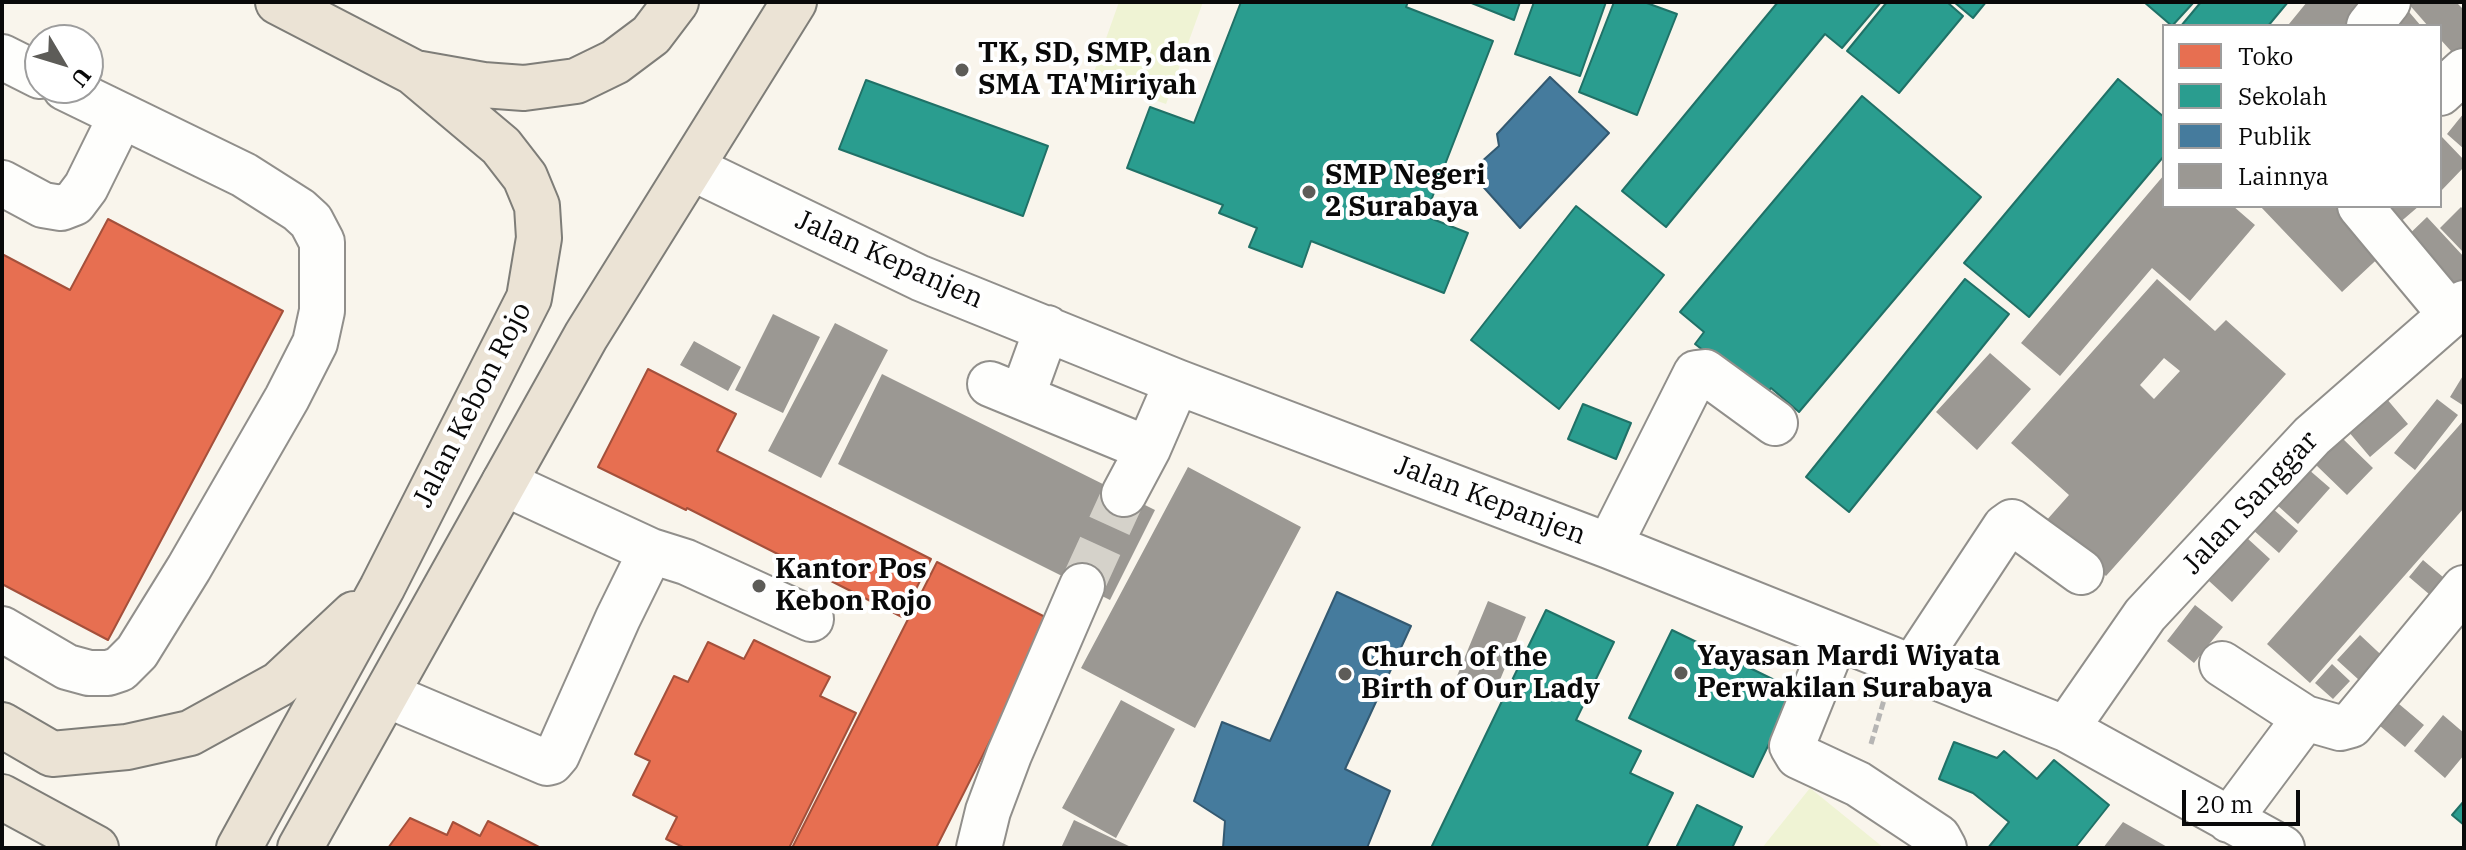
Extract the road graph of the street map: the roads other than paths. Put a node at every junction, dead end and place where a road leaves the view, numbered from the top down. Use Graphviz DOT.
graph roads {
  1 [pos="278,2"];
  2 [pos="676,2"];
  3 [pos="794,2"];
  4 [pos="2388,2"];
  5 [pos="2371,24"];
  6 [pos="2,57"];
  7 [pos="24,68"];
  8 [pos="2464,71"];
  9 [pos="413,72"];
  10 [pos="2442,91"];
  11 [pos="97,104"];
  12 [pos="121,116"];
  13 [pos="692,168"];
  14 [pos="2,183"];
  15 [pos="2362,208"];
  16 [pos="2457,309"];
  17 [pos="1047,328"];
  18 [pos="1177,382"];
  19 [pos="1775,423"];
  20 [pos="1148,449"];
  21 [pos="504,483"];
  22 [pos="1124,494"];
  23 [pos="1609,546"];
  24 [pos="651,551"];
  25 [pos="2081,572"];
  26 [pos="1082,586"];
  27 [pos="382,588"];
  28 [pos="2464,588"];
  29 [pos="811,619"];
  30 [pos="2,629"];
  31 [pos="1836,637"];
  32 [pos="1905,664"];
  33 [pos="2222,664"];
  34 [pos="387,695"];
  35 [pos="2305,718"];
  36 [pos="2,725"];
  37 [pos="2066,729"];
  38 [pos="2,797"];
  39 [pos="2229,820"];
  40 [pos="96,848"];
  41 [pos="239,848"];
  42 [pos="300,848"];
  43 [pos="979,848"];
  44 [pos="1944,848"];
  45 [pos="2282,848"];
  1 -- 9 [label="main road"];
  2 -- 9 [label="main road"];
  3 -- 13 [label="main road"];
  4 -- 5 [label="street"];
  6 -- 7 [label="street"];
  8 -- 10 [label="street"];
  9 -- 27 [label="main road, Jalan Kebon Rojo"];
  11 -- 12 [label="street"];
  12 -- 14 [label="street"];
  12 -- 30 [label="street"];
  13 -- 17 [label="street, Jalan Kepanjen"];
  13 -- 21 [label="main road"];
  15 -- 16 [label="street"];
  16 -- 37 [label="street, Jalan Sanggar"];
  17 -- 18 [label="street, Jalan Kepanjen"];
  17 -- 20 [label="street"];
  18 -- 20 [label="street"];
  18 -- 23 [label="street, Jalan Kepanjen"];
  19 -- 23 [label="street"];
  20 -- 22 [label="street"];
  21 -- 24 [label="street"];
  21 -- 34 [label="main road"];
  23 -- 31 [label="street, Jalan Kepanjen"];
  24 -- 29 [label="street"];
  24 -- 34 [label="street"];
  25 -- 32 [label="street"];
  26 -- 43 [label="street"];
  27 -- 36 [label="main road"];
  27 -- 41 [label="main road, Jalan Kebon Rojo"];
  28 -- 35 [label="street"];
  31 -- 32 [label="street, Jalan Kepanjen"];
  31 -- 44 [label="street"];
  32 -- 37 [label="street, Jalan Kepanjen"];
  33 -- 35 [label="street"];
  34 -- 42 [label="main road"];
  35 -- 39 [label="street"];
  37 -- 39 [label="street, Jalan Kepanjen"];
  38 -- 40 [label="main road"];
  39 -- 45 [label="street, Jalan Kepanjen"];
}
